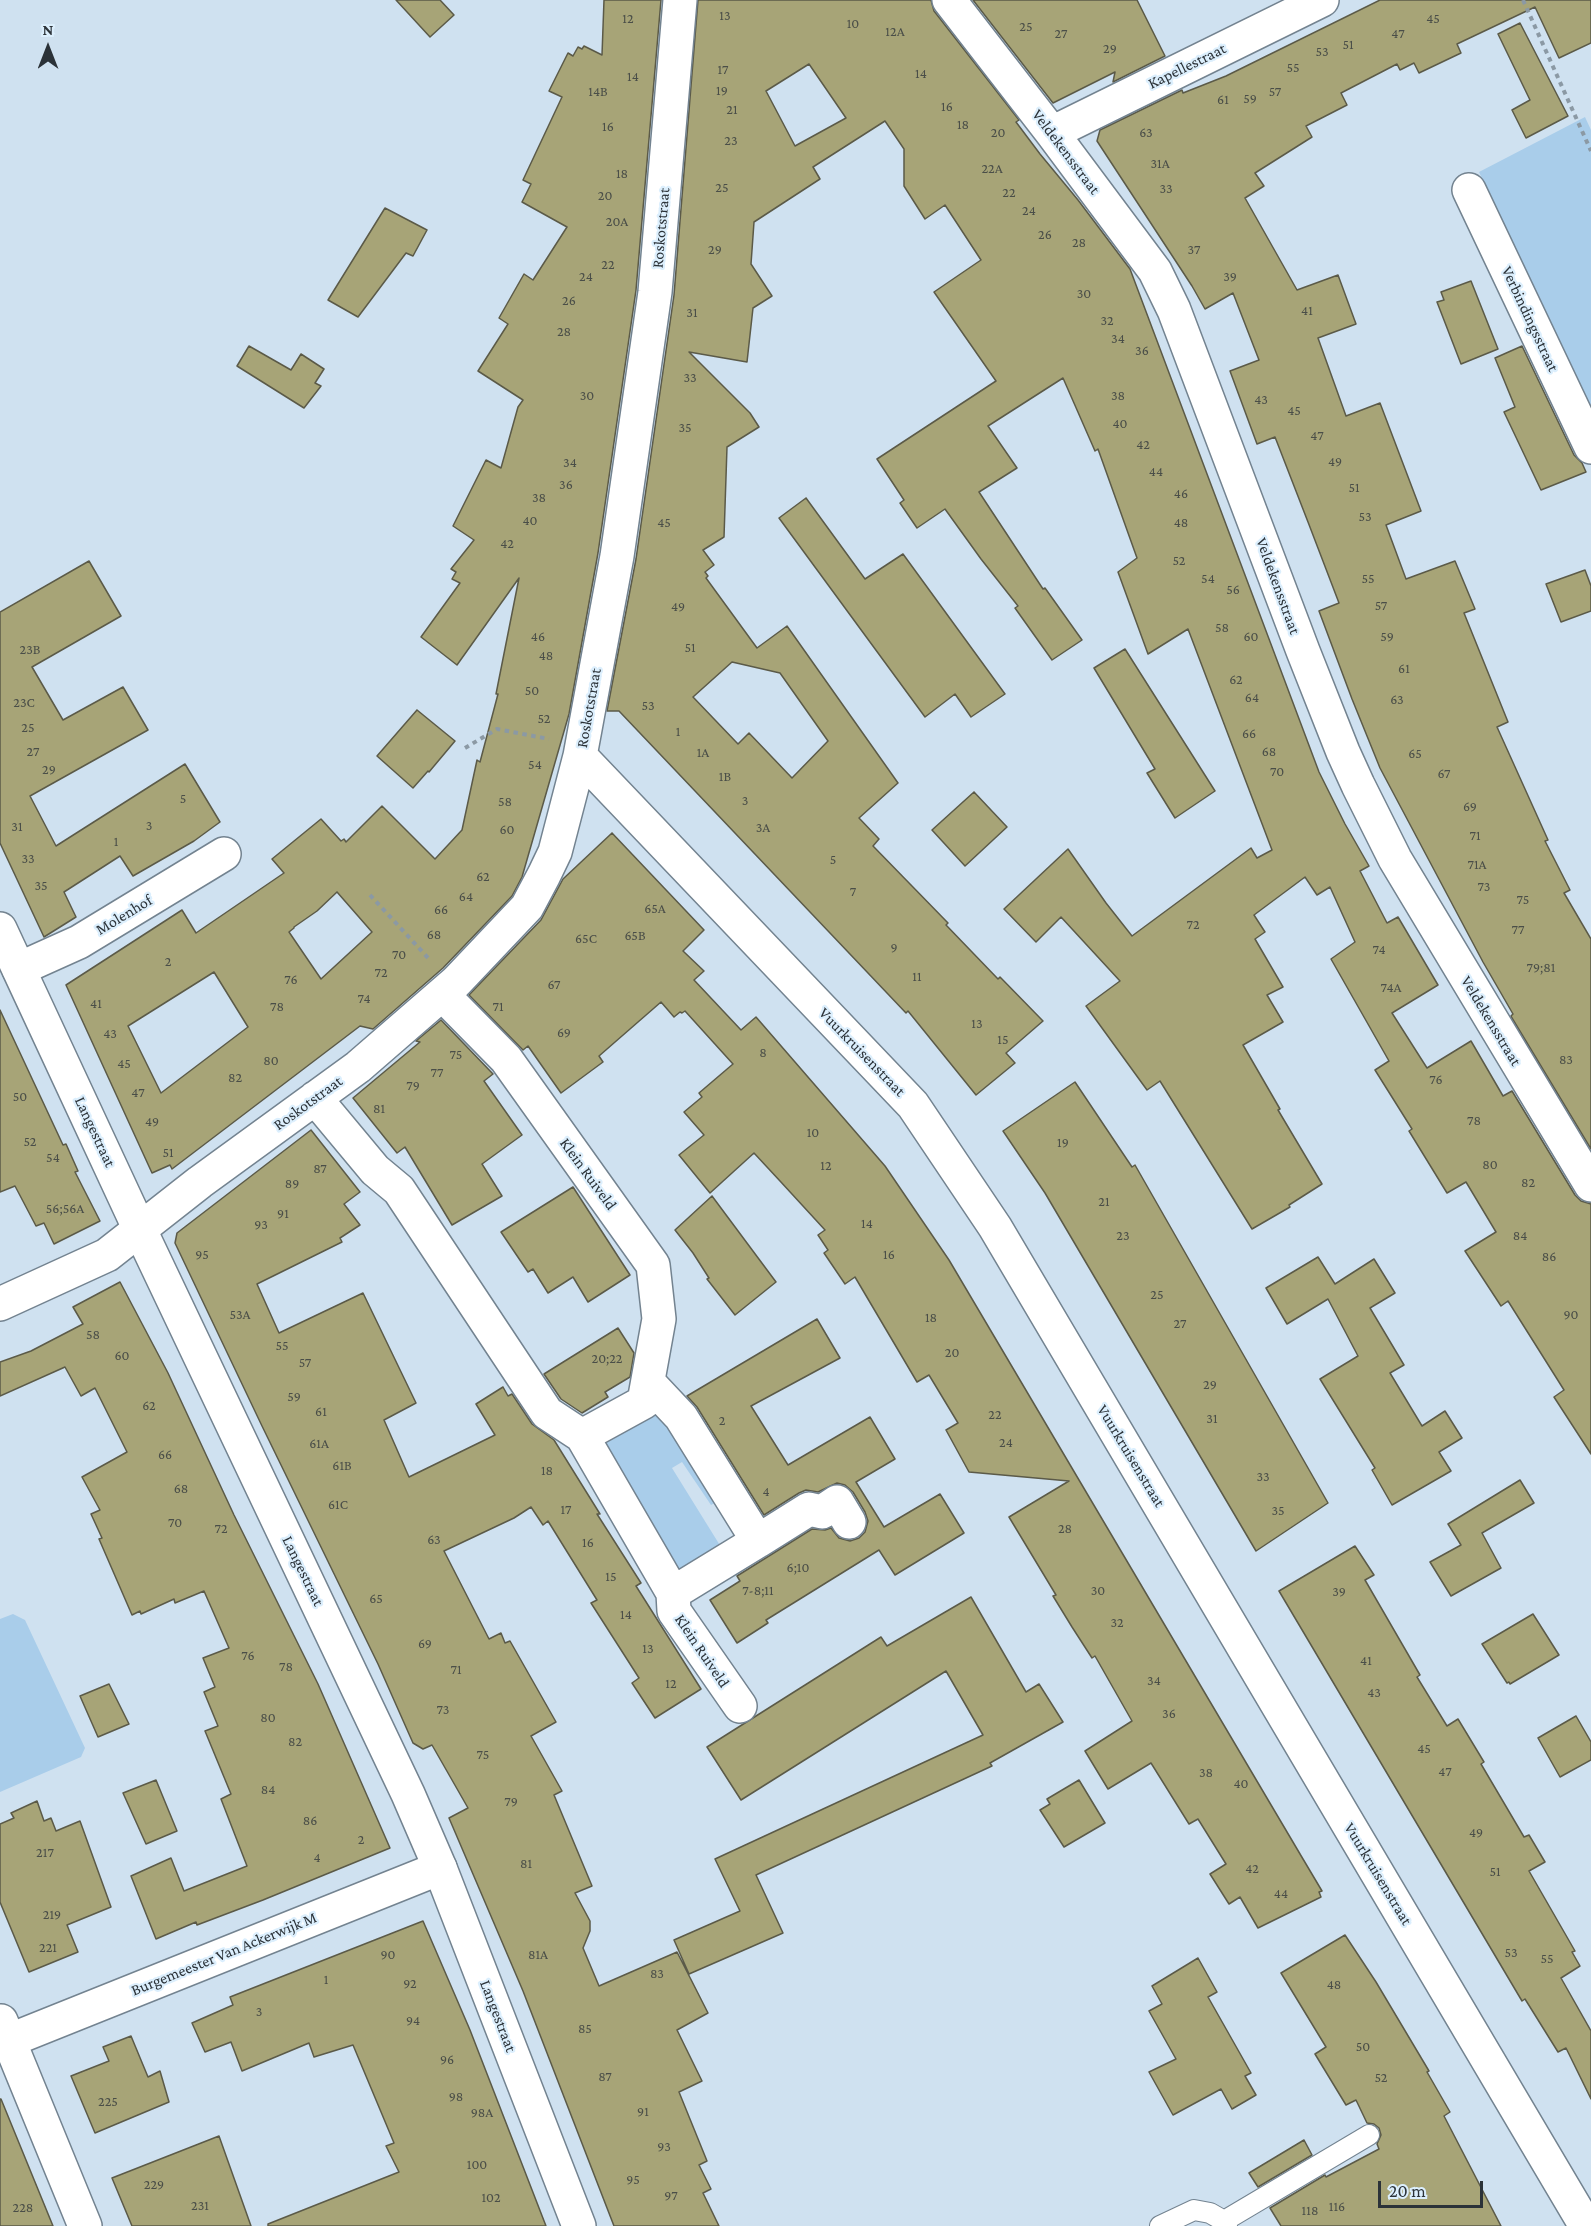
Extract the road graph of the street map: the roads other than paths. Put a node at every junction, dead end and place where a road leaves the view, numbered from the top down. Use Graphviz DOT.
graph roads {
  1 [pos="680,0"];
  2 [pos="949,0"];
  3 [pos="1322,0"];
  4 [pos="1052,133"];
  5 [pos="1469,190"];
  6 [pos="1591,447"];
  7 [pos="581,751"];
  8 [pos="224,854"];
  9 [pos="0,929"];
  10 [pos="19,969"];
  11 [pos="449,988"];
  12 [pos="315,1098"];
  13 [pos="1591,1185"];
  14 [pos="140,1230"];
  15 [pos="0,1304"];
  16 [pos="649,1383"];
  17 [pos="582,1436"];
  18 [pos="849,1522"];
  19 [pos="758,1541"];
  20 [pos="673,1593"];
  21 [pos="740,1706"];
  22 [pos="440,1868"];
  23 [pos="4,2030"];
  24 [pos="1369,2134"];
  25 [pos="1225,2224"];
  26 [pos="85,2226"];
  27 [pos="579,2226"];
  28 [pos="1160,2226"];
  29 [pos="1586,2226"];
  1 -- 7 [label="street, Roskotstraat"];
  2 -- 4 [label="street, Veldekensstraat"];
  3 -- 4 [label="street, Kapellestraat"];
  4 -- 13 [label="street, Veldekensstraat"];
  5 -- 6 [label="street, Verbindingsstraat"];
  7 -- 11 [label="street, Roskotstraat"];
  7 -- 29 [label="street, Vuurkruisenstraat"];
  8 -- 10 [label="street, Molenhof"];
  9 -- 10 [label="street, Langestraat"];
  10 -- 14 [label="street, Langestraat"];
  11 -- 12 [label="street, Roskotstraat"];
  11 -- 16 [label="street, Klein Ruiveld"];
  12 -- 14 [label="street, Roskotstraat"];
  12 -- 17 [label="street, Klein Ruiveld"];
  14 -- 15 [label="street, Roskotstraat"];
  14 -- 22 [label="street, Langestraat"];
  16 -- 17 [label="street, Klein Ruiveld"];
  16 -- 19 [label="street"];
  17 -- 20 [label="street, Klein Ruiveld"];
  18 -- 19 [label="street, Klein Ruiveld"];
  19 -- 20 [label="street, Klein Ruiveld"];
  20 -- 21 [label="street, Klein Ruiveld"];
  22 -- 23 [label="street, Burgemeester Van Ackerwijk M"];
  22 -- 27 [label="street, Langestraat"];
  23 -- 26 [label="street"];
  24 -- 25 [label="lane"];
  25 -- 28 [label="lane"];
}
